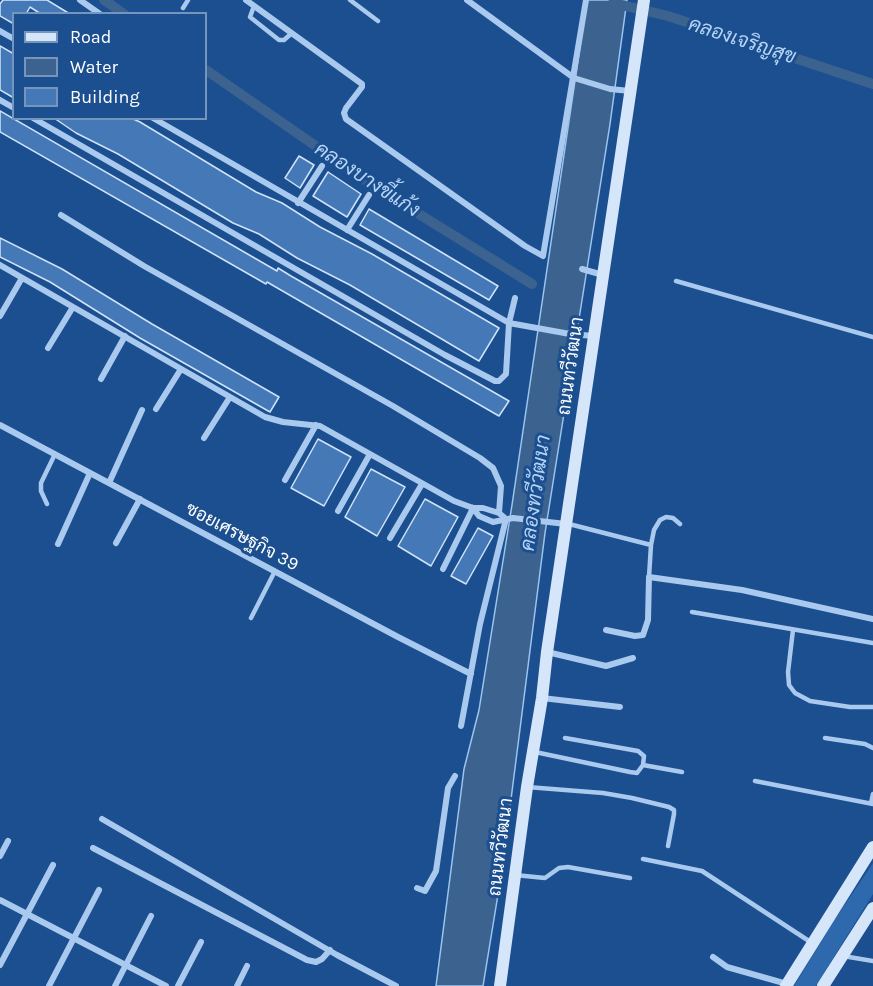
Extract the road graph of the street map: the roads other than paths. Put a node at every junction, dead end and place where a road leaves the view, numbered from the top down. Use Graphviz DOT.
graph roads {
  1 [pos="80,0"];
  2 [pos="188,0"];
  3 [pos="246,0"];
  4 [pos="350,0"];
  5 [pos="468,0"];
  6 [pos="586,0"];
  7 [pos="644,0"];
  8 [pos="254,6"];
  9 [pos="183,8"];
  10 [pos="97,12"];
  11 [pos="378,21"];
  12 [pos="292,33"];
  13 [pos="574,78"];
  14 [pos="630,91"];
  15 [pos="36,120"];
  16 [pos="156,120"];
  17 [pos="322,166"];
  18 [pos="369,195"];
  19 [pos="298,203"];
  20 [pos="61,215"];
  21 [pos="347,230"];
  22 [pos="0,266"];
  23 [pos="582,269"];
  24 [pos="603,275"];
  25 [pos="22,278"];
  26 [pos="676,281"];
  27 [pos="515,298"];
  28 [pos="73,307"];
  29 [pos="0,316"];
  30 [pos="509,323"];
  31 [pos="125,336"];
  32 [pos="594,336"];
  33 [pos="873,337"];
  34 [pos="48,348"];
  35 [pos="181,369"];
  36 [pos="101,379"];
  37 [pos="230,397"];
  38 [pos="156,409"];
  39 [pos="142,410"];
  40 [pos="0,425"];
  41 [pos="316,425"];
  42 [pos="204,438"];
  43 [pos="55,454"];
  44 [pos="370,454"];
  45 [pos="90,473"];
  46 [pos="285,480"];
  47 [pos="109,483"];
  48 [pos="422,484"];
  49 [pos="140,499"];
  50 [pos="47,504"];
  51 [pos="473,508"];
  52 [pos="338,511"];
  53 [pos="499,513"];
  54 [pos="510,518"];
  55 [pos="566,524"];
  56 [pos="680,524"];
  57 [pos="390,538"];
  58 [pos="116,543"];
  59 [pos="58,544"];
  60 [pos="651,545"];
  61 [pos="443,569"];
  62 [pos="275,571"];
  63 [pos="649,577"];
  64 [pos="692,612"];
  65 [pos="251,618"];
  66 [pos="873,619"];
  67 [pos="606,630"];
  68 [pos="793,630"];
  69 [pos="873,643"];
  70 [pos="547,652"];
  71 [pos="633,658"];
  72 [pos="471,674"];
  73 [pos="542,698"];
  74 [pos="620,707"];
  75 [pos="873,707"];
  76 [pos="461,726"];
  77 [pos="565,738"];
  78 [pos="825,738"];
  79 [pos="873,748"];
  80 [pos="532,751"];
  81 [pos="643,765"];
  82 [pos="682,772"];
  83 [pos="455,776"];
  84 [pos="755,781"];
  85 [pos="527,787"];
  86 [pos="873,794"];
  87 [pos="872,804"];
  88 [pos="102,819"];
  89 [pos="8,841"];
  90 [pos="668,846"];
  91 [pos="873,847"];
  92 [pos="93,848"];
  93 [pos="0,856"];
  94 [pos="643,860"];
  95 [pos="53,865"];
  96 [pos="515,875"];
  97 [pos="630,878"];
  98 [pos="417,888"];
  99 [pos="99,890"];
  100 [pos="0,900"];
  101 [pos="873,908"];
  102 [pos="27,914"];
  103 [pos="151,916"];
  104 [pos="74,938"];
  105 [pos="201,942"];
  106 [pos="812,944"];
  107 [pos="330,950"];
  108 [pos="843,956"];
  109 [pos="712,957"];
  110 [pos="873,961"];
  111 [pos="0,965"];
  112 [pos="126,965"];
  113 [pos="247,966"];
  114 [pos="786,985"];
  115 [pos="49,986"];
  116 [pos="115,986"];
  117 [pos="166,986"];
  118 [pos="178,986"];
  119 [pos="237,986"];
  120 [pos="396,986"];
  121 [pos="500,986"];
  122 [pos="824,986"];
  1 -- 10 [label="street"];
  2 -- 9 [label="lane"];
  3 -- 8 [label="street"];
  4 -- 11 [label="lane"];
  5 -- 13 [label="street"];
  6 -- 13 [label="street"];
  7 -- 14 [label="main road, ถนนทวีวัฒนา"];
  8 -- 12 [label="street"];
  8 -- 12 [label="lane"];
  12 -- 13 [label="street"];
  13 -- 14 [label="street"];
  14 -- 24 [label="main road, ถนนทวีวัฒนา"];
  15 -- 30 [label="street"];
  16 -- 19 [label="street"];
  17 -- 19 [label="street"];
  18 -- 21 [label="street"];
  19 -- 21 [label="street"];
  20 -- 53 [label="street"];
  21 -- 30 [label="street"];
  22 -- 25 [label="street"];
  23 -- 24 [label="street"];
  24 -- 32 [label="main road, ถนนทวีวัฒนา"];
  25 -- 28 [label="street"];
  25 -- 29 [label="street"];
  26 -- 33 [label="lane"];
  27 -- 30 [label="street"];
  28 -- 31 [label="street"];
  28 -- 34 [label="street"];
  30 -- 32 [label="street"];
  31 -- 35 [label="street"];
  31 -- 36 [label="street"];
  32 -- 55 [label="main road, ถนนทวีวัฒนา"];
  35 -- 37 [label="street"];
  35 -- 38 [label="street"];
  37 -- 41 [label="street"];
  37 -- 42 [label="street"];
  39 -- 47 [label="street"];
  40 -- 43 [label="street, ซอยเศรษฐกิจ 39"];
  41 -- 44 [label="street"];
  41 -- 46 [label="street"];
  43 -- 45 [label="street, ซอยเศรษฐกิจ 39"];
  43 -- 50 [label="lane"];
  44 -- 48 [label="street"];
  44 -- 52 [label="street"];
  45 -- 47 [label="street, ซอยเศรษฐกิจ 39"];
  45 -- 59 [label="street"];
  47 -- 49 [label="street, ซอยเศรษฐกิจ 39"];
  48 -- 51 [label="street"];
  48 -- 57 [label="street"];
  49 -- 58 [label="street"];
  49 -- 62 [label="street, ซอยเศรษฐกิจ 39"];
  51 -- 53 [label="street"];
  51 -- 54 [label="street"];
  51 -- 61 [label="street"];
  53 -- 54 [label="street"];
  54 -- 55 [label="street"];
  54 -- 72 [label="street"];
  55 -- 60 [label="lane"];
  55 -- 70 [label="main road, ถนนทวีวัฒนา"];
  56 -- 60 [label="lane"];
  60 -- 63 [label="lane"];
  62 -- 65 [label="lane"];
  62 -- 72 [label="street, ซอยเศรษฐกิจ 39"];
  63 -- 66 [label="street"];
  63 -- 67 [label="street"];
  64 -- 68 [label="lane"];
  68 -- 69 [label="lane"];
  68 -- 75 [label="lane"];
  70 -- 71 [label="street"];
  70 -- 73 [label="main road, ถนนทวีวัฒนา"];
  72 -- 76 [label="street"];
  73 -- 74 [label="street"];
  73 -- 80 [label="main road, ถนนทวีวัฒนา"];
  77 -- 81 [label="lane"];
  78 -- 79 [label="lane"];
  80 -- 81 [label="lane"];
  80 -- 85 [label="main road, ถนนทวีวัฒนา"];
  81 -- 82 [label="lane"];
  83 -- 98 [label="street"];
  84 -- 87 [label="lane"];
  85 -- 90 [label="lane"];
  85 -- 96 [label="main road, ถนนทวีวัฒนา"];
  86 -- 87 [label="lane"];
  88 -- 107 [label="street"];
  89 -- 93 [label="street"];
  91 -- 106 [label="main road"];
  92 -- 107 [label="street"];
  94 -- 106 [label="lane"];
  95 -- 102 [label="street"];
  96 -- 97 [label="lane"];
  96 -- 121 [label="main road, ถนนทวีวัฒนา"];
  99 -- 104 [label="street"];
  100 -- 102 [label="street"];
  101 -- 108 [label="main road"];
  102 -- 104 [label="street"];
  102 -- 111 [label="street"];
  103 -- 112 [label="street"];
  104 -- 112 [label="street"];
  104 -- 115 [label="street"];
  105 -- 118 [label="street"];
  106 -- 114 [label="main road"];
  107 -- 120 [label="street"];
  108 -- 110 [label="lane"];
  108 -- 122 [label="main road"];
  109 -- 114 [label="street"];
  112 -- 116 [label="street"];
  112 -- 117 [label="street"];
  113 -- 119 [label="street"];
}
